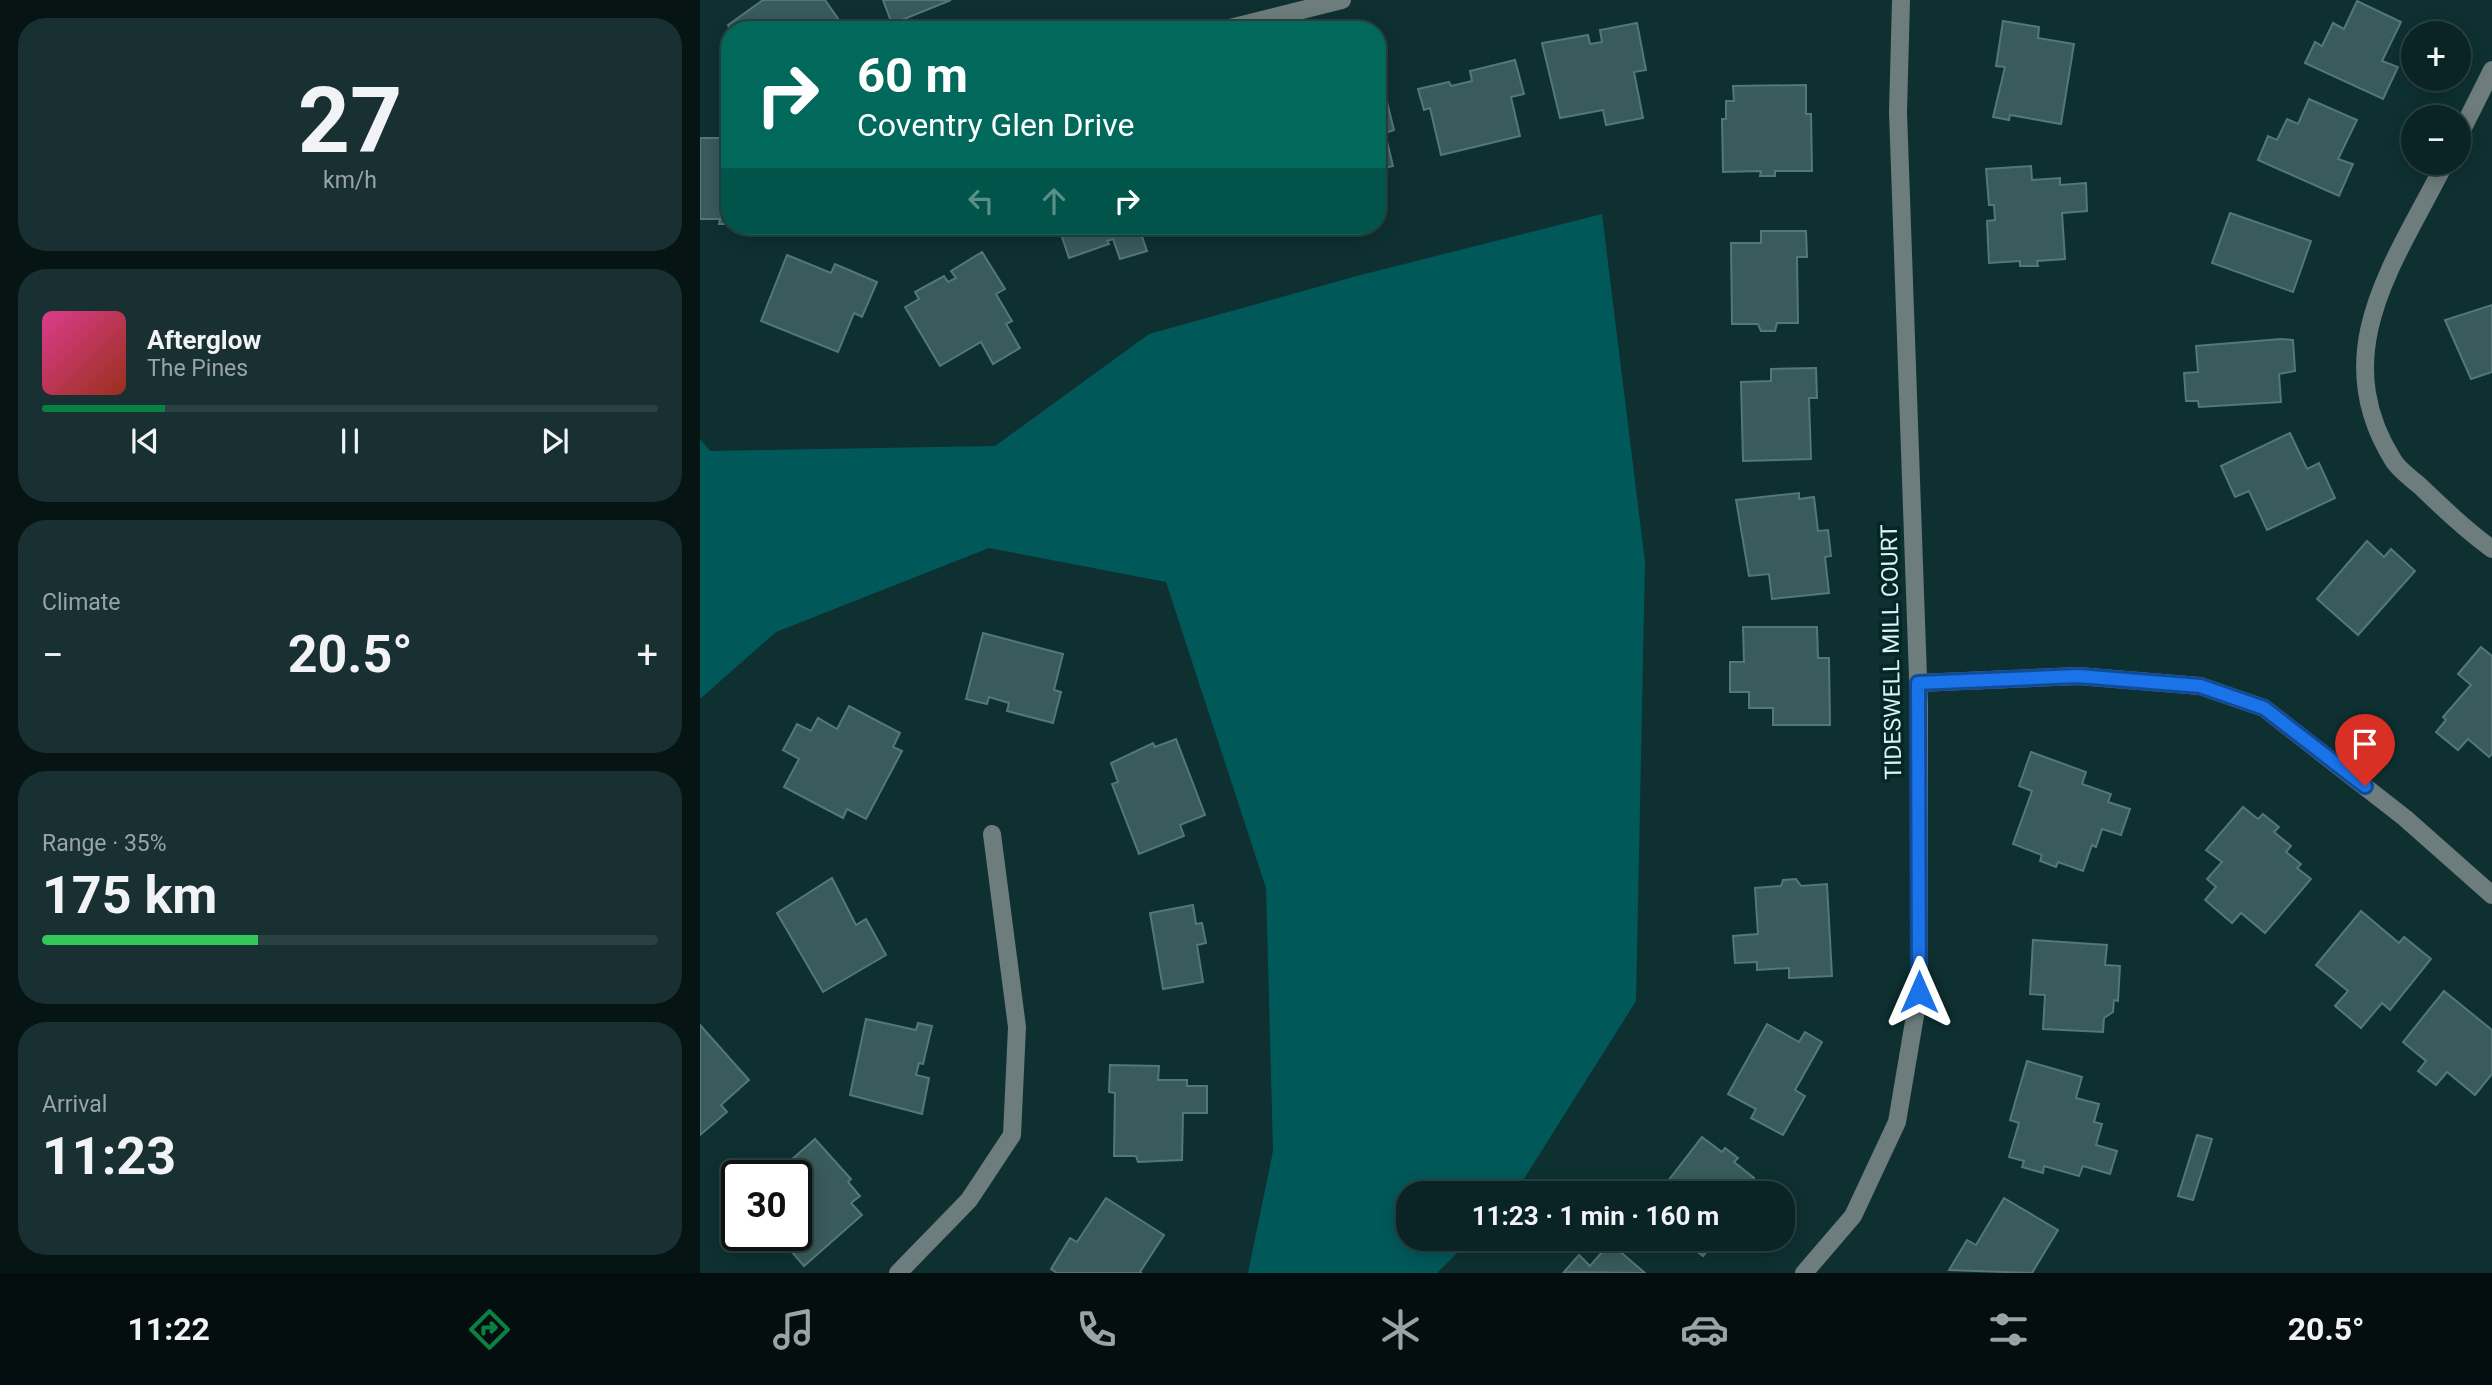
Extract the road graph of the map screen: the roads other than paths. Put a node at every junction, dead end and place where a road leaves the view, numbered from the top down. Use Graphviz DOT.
graph roads {
  1 [pos="1342,0"];
  2 [pos="1901,0"];
  3 [pos="1258,21"];
  4 [pos="2492,70"];
  5 [pos="2471,112"];
  6 [pos="2439,175"];
  7 [pos="2492,549"];
  8 [pos="1918,683"];
  9 [pos="992,834"];
  10 [pos="2492,895"];
  11 [pos="898,1273"];
  12 [pos="1804,1273"];
  1 -- 3 [label="street"];
  2 -- 8 [label="street, TIDESWELL MILL COURT"];
  4 -- 5 [label="street"];
  6 -- 7 [label="street"];
  8 -- 10 [label="street"];
  8 -- 12 [label="street, TIDESWELL MILL COURT"];
  9 -- 11 [label="street"];
}
